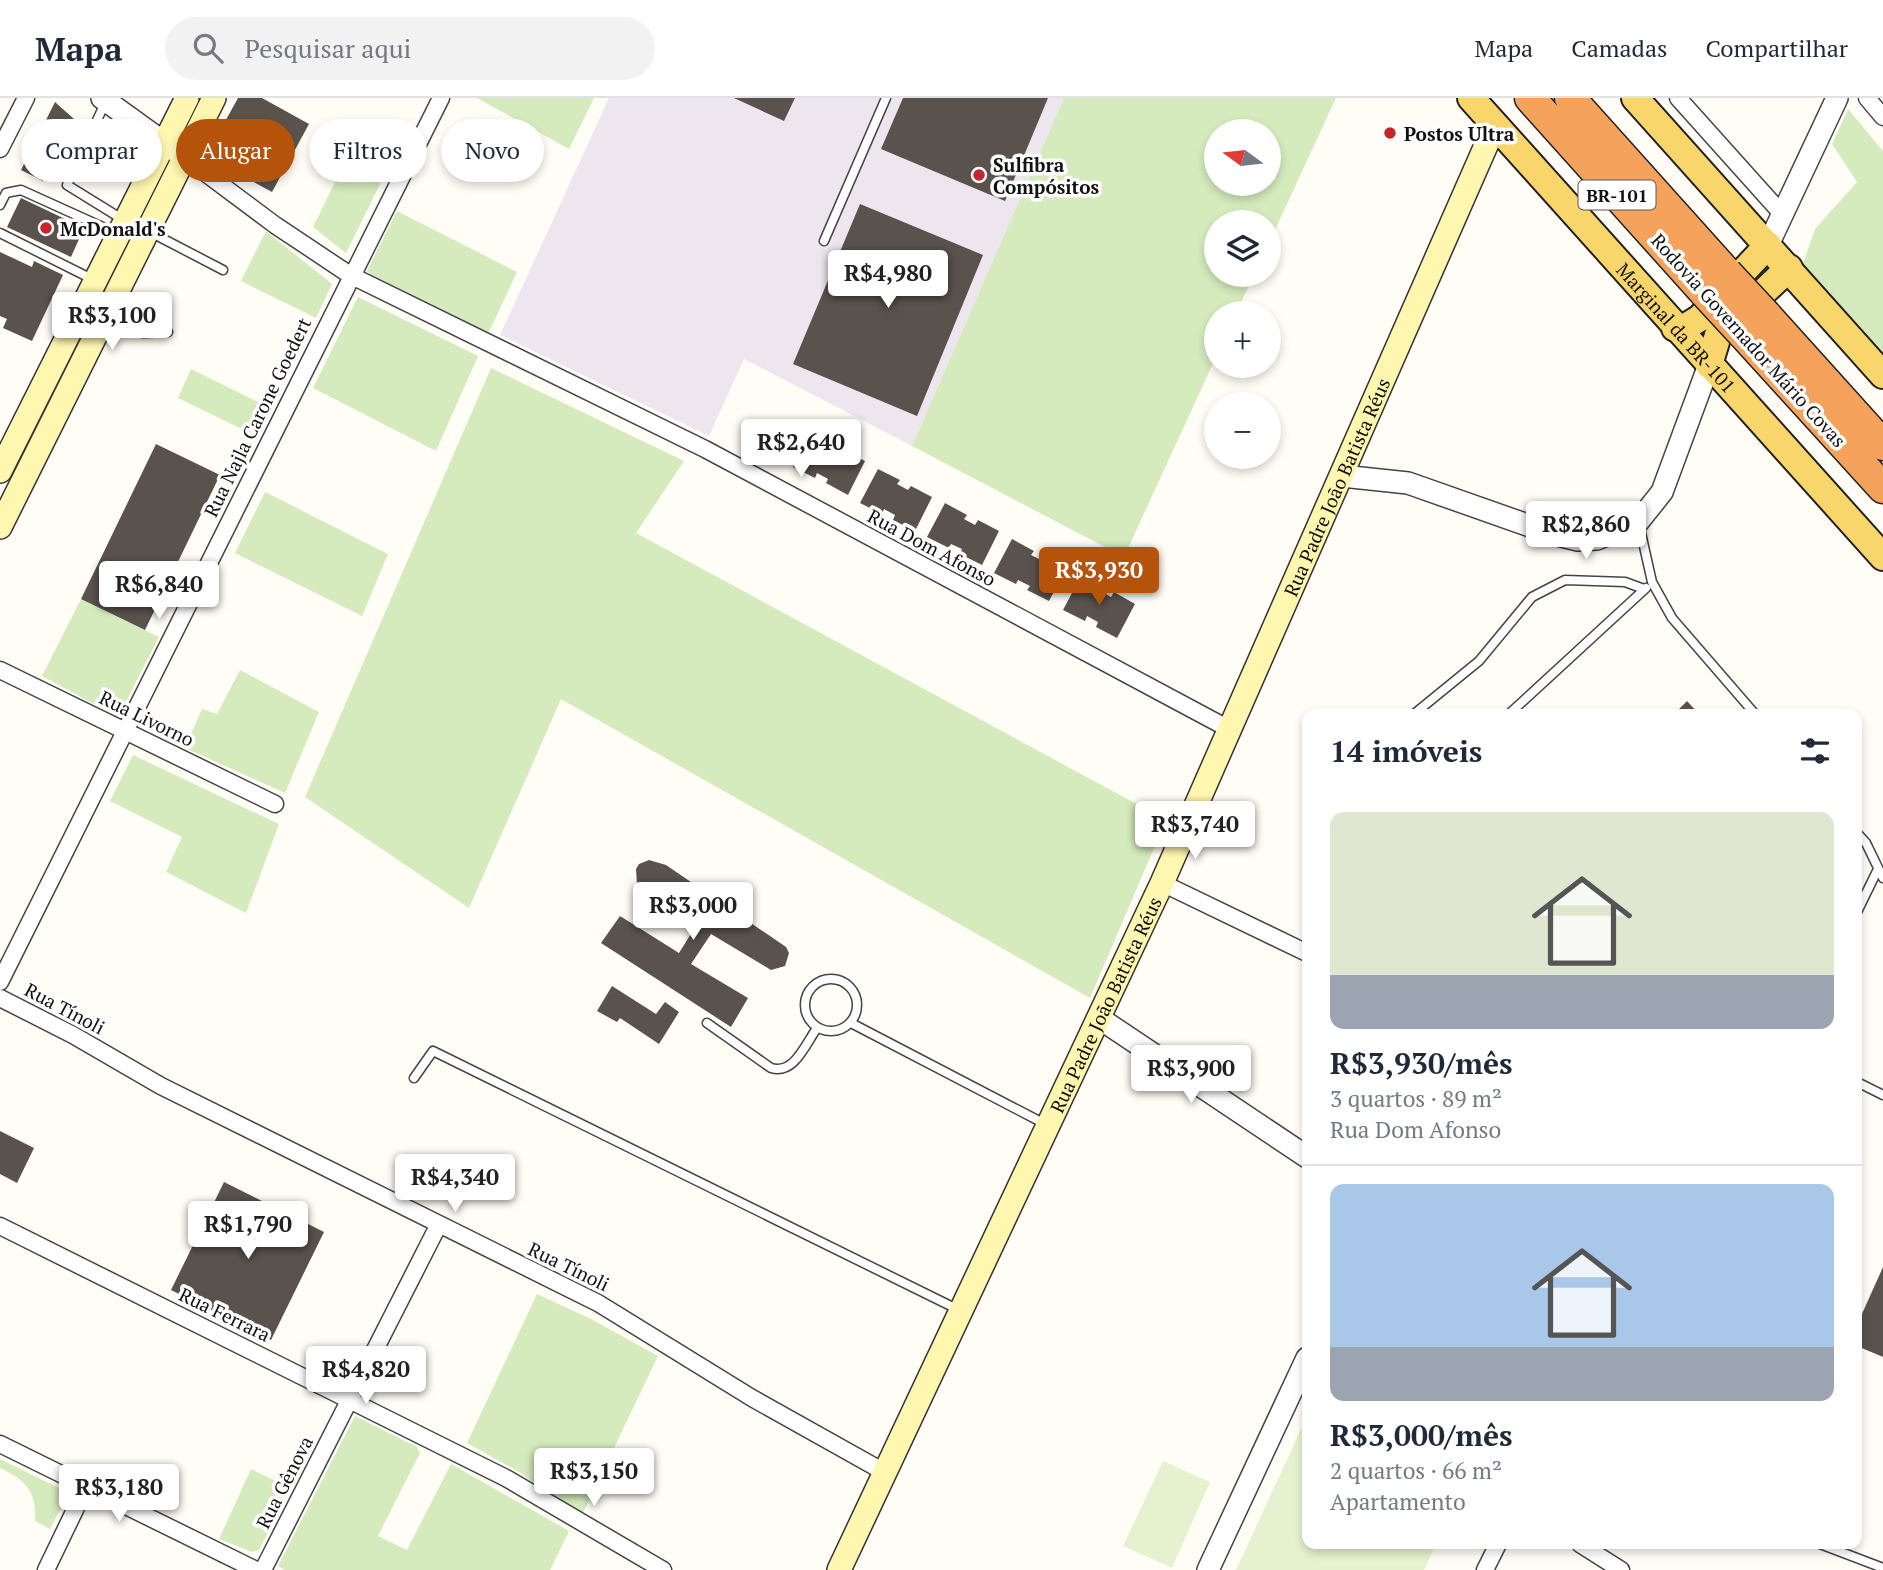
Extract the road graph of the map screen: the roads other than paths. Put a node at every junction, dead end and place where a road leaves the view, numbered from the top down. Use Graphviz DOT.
graph roads {
  1 [pos="26,98"];
  2 [pos="187,98"];
  3 [pos="214,98"];
  4 [pos="441,98"];
  5 [pos="886,98"];
  6 [pos="1471,98"];
  7 [pos="1530,98"];
  8 [pos="1570,98"];
  9 [pos="1635,98"];
  10 [pos="1678,98"];
  11 [pos="1837,98"];
  12 [pos="1867,98"];
  13 [pos="104,99"];
  14 [pos="1883,117"];
  15 [pos="204,119"];
  16 [pos="1495,125"];
  17 [pos="165,144"];
  18 [pos="0,149"];
  19 [pos="176,152"];
  20 [pos="176,174"];
  21 [pos="217,182"];
  22 [pos="0,205"];
  23 [pos="1782,214"];
  24 [pos="122,228"];
  25 [pos="148,230"];
  26 [pos="0,233"];
  27 [pos="824,241"];
  28 [pos="1768,245"];
  29 [pos="1789,268"];
  30 [pos="223,270"];
  31 [pos="350,275"];
  32 [pos="96,281"];
  33 [pos="104,318"];
  34 [pos="1675,328"];
  35 [pos="168,332"];
  36 [pos="1709,365"];
  37 [pos="1883,376"];
  38 [pos="1883,445"];
  39 [pos="0,471"];
  40 [pos="1342,476"];
  41 [pos="1883,488"];
  42 [pos="1638,522"];
  43 [pos="0,527"];
  44 [pos="1883,557"];
  45 [pos="1652,582"];
  46 [pos="1644,589"];
  47 [pos="0,670"];
  48 [pos="1420,709"];
  49 [pos="1514,709"];
  50 [pos="1751,709"];
  51 [pos="1229,729"];
  52 [pos="126,730"];
  53 [pos="275,804"];
  54 [pos="1862,839"];
  55 [pos="1878,869"];
  56 [pos="1883,878"];
  57 [pos="1162,883"];
  58 [pos="1862,902"];
  59 [pos="1302,951"];
  60 [pos="1,978"];
  61 [pos="0,998"];
  62 [pos="1099,1018"];
  63 [pos="707,1023"];
  64 [pos="851,1023"];
  65 [pos="817,1028"];
  66 [pos="414,1079"];
  67 [pos="1862,1085"];
  68 [pos="1883,1096"];
  69 [pos="1049,1125"];
  70 [pos="1302,1154"];
  71 [pos="0,1226"];
  72 [pos="438,1226"];
  73 [pos="962,1312"];
  74 [pos="1302,1369"];
  75 [pos="349,1399"];
  76 [pos="0,1444"];
  77 [pos="886,1473"];
  78 [pos="86,1488"];
  79 [pos="1495,1549"];
  80 [pos="1588,1549"];
  81 [pos="1833,1549"];
  82 [pos="1883,1568"];
  83 [pos="46,1570"];
  84 [pos="256,1570"];
  85 [pos="263,1570"];
  86 [pos="663,1570"];
  87 [pos="839,1570"];
  88 [pos="1208,1570"];
  89 [pos="1485,1570"];
  90 [pos="1621,1570"];
  1 -- 18 [label="street"];
  2 -- 17 [label="main road"];
  3 -- 15 [label="main road"];
  4 -- 31 [label="street, Rua Najla Carone Goedert"];
  5 -- 27 [label="lane"];
  6 -- 16 [label="main road, Marginal da BR-101"];
  7 -- 41 [label="highway, Rodovia Governador Mário Covas / BR-101, bridge"];
  8 -- 38 [label="highway, Rodovia Governador Mário Covas / BR-101, bridge"];
  9 -- 28 [label="main road"];
  10 -- 23 [label="street"];
  11 -- 23 [label="street"];
  12 -- 14 [label="street"];
  13 -- 17 [label="street"];
  13 -- 24 [label="lane"];
  16 -- 34 [label="main road, Marginal da BR-101"];
  16 -- 40 [label="main road, Rua Padre João Batista Réus"];
  17 -- 19 [label="street"];
  17 -- 24 [label="main road"];
  20 -- 25 [label="main road"];
  21 -- 31 [label="street, Rua Dom Afonso"];
  22 -- 24 [label="lane"];
  23 -- 28 [label="street"];
  24 -- 32 [label="main road"];
  25 -- 30 [label="lane"];
  25 -- 33 [label="main road"];
  26 -- 32 [label="lane"];
  28 -- 29 [label="main road"];
  28 -- 34 [label="main road"];
  29 -- 36 [label="main road"];
  29 -- 37 [label="main road"];
  31 -- 51 [label="street, Rua Dom Afonso"];
  31 -- 52 [label="street, Rua Najla Carone Goedert"];
  32 -- 39 [label="main road"];
  33 -- 35 [label="lane"];
  33 -- 43 [label="main road"];
  34 -- 36 [label="main road, Marginal da BR-101"];
  36 -- 42 [label="street"];
  36 -- 44 [label="main road, Marginal da BR-101"];
  40 -- 42 [label="street"];
  40 -- 51 [label="main road, Rua Padre João Batista Réus"];
  42 -- 45 [label="lane"];
  45 -- 46 [label="lane"];
  45 -- 50 [label="lane"];
  46 -- 48 [label="lane"];
  46 -- 49 [label="lane"];
  47 -- 52 [label="street, Rua Livorno"];
  51 -- 57 [label="main road, Rua Padre João Batista Réus"];
  52 -- 53 [label="street, Rua Livorno"];
  52 -- 60 [label="street, Rua Najla Carone Goedert"];
  54 -- 55 [label="lane"];
  55 -- 56 [label="lane"];
  55 -- 58 [label="lane"];
  57 -- 59 [label="street"];
  57 -- 62 [label="main road, Rua Padre João Batista Réus"];
  61 -- 72 [label="street, Rua Tínoli"];
  62 -- 69 [label="main road, Rua Padre João Batista Réus"];
  62 -- 70 [label="street"];
  63 -- 65 [label="lane"];
  64 -- 65 [label="lane"];
  64 -- 65 [label="lane"];
  64 -- 69 [label="lane"];
  66 -- 73 [label="lane"];
  67 -- 68 [label="lane"];
  69 -- 73 [label="main road, Rua Padre João Batista Réus"];
  71 -- 75 [label="street, Rua Ferrara"];
  72 -- 75 [label="street, Rua Gênova"];
  72 -- 77 [label="street, Rua Tínoli"];
  73 -- 77 [label="main road, Rua Padre João Batista Réus"];
  74 -- 88 [label="street"];
  75 -- 85 [label="street, Rua Gênova"];
  75 -- 86 [label="street, Rua Ferrara"];
  76 -- 78 [label="street"];
  77 -- 87 [label="main road, Rua Padre João Batista Réus"];
  78 -- 83 [label="street"];
  78 -- 84 [label="street"];
  79 -- 89 [label="street"];
  80 -- 90 [label="street"];
  81 -- 82 [label="lane"];
}
